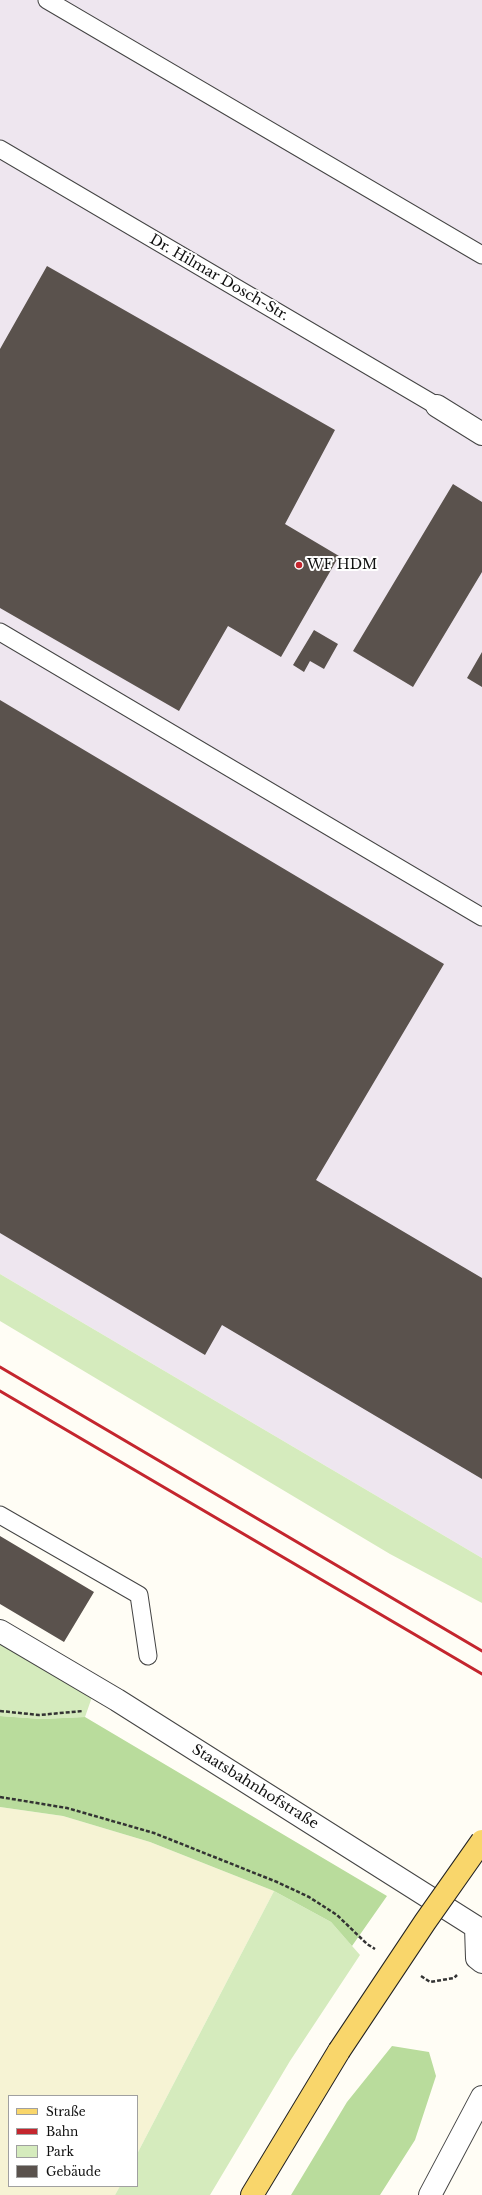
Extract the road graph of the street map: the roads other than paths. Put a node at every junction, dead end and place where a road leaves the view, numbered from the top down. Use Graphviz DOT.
graph roads {
  1 [pos="47,0"];
  2 [pos="0,149"];
  3 [pos="482,255"];
  4 [pos="438,406"];
  5 [pos="482,434"];
  6 [pos="0,632"];
  7 [pos="482,917"];
  8 [pos="0,1515"];
  9 [pos="0,1631"];
  10 [pos="148,1656"];
  11 [pos="482,1841"];
  12 [pos="480,1960"];
  13 [pos="482,2098"];
  14 [pos="252,2195"];
  15 [pos="430,2195"];
  1 -- 3 [label="lane"];
  2 -- 4 [label="lane, Dr. Hilmar Dosch-Str."];
  4 -- 5 [label="street"];
  6 -- 7 [label="lane"];
  8 -- 10 [label="lane"];
  9 -- 12 [label="street, Staatsbahnhofstraße"];
  11 -- 14 [label="main road, bridge"];
  13 -- 15 [label="street"];
}
